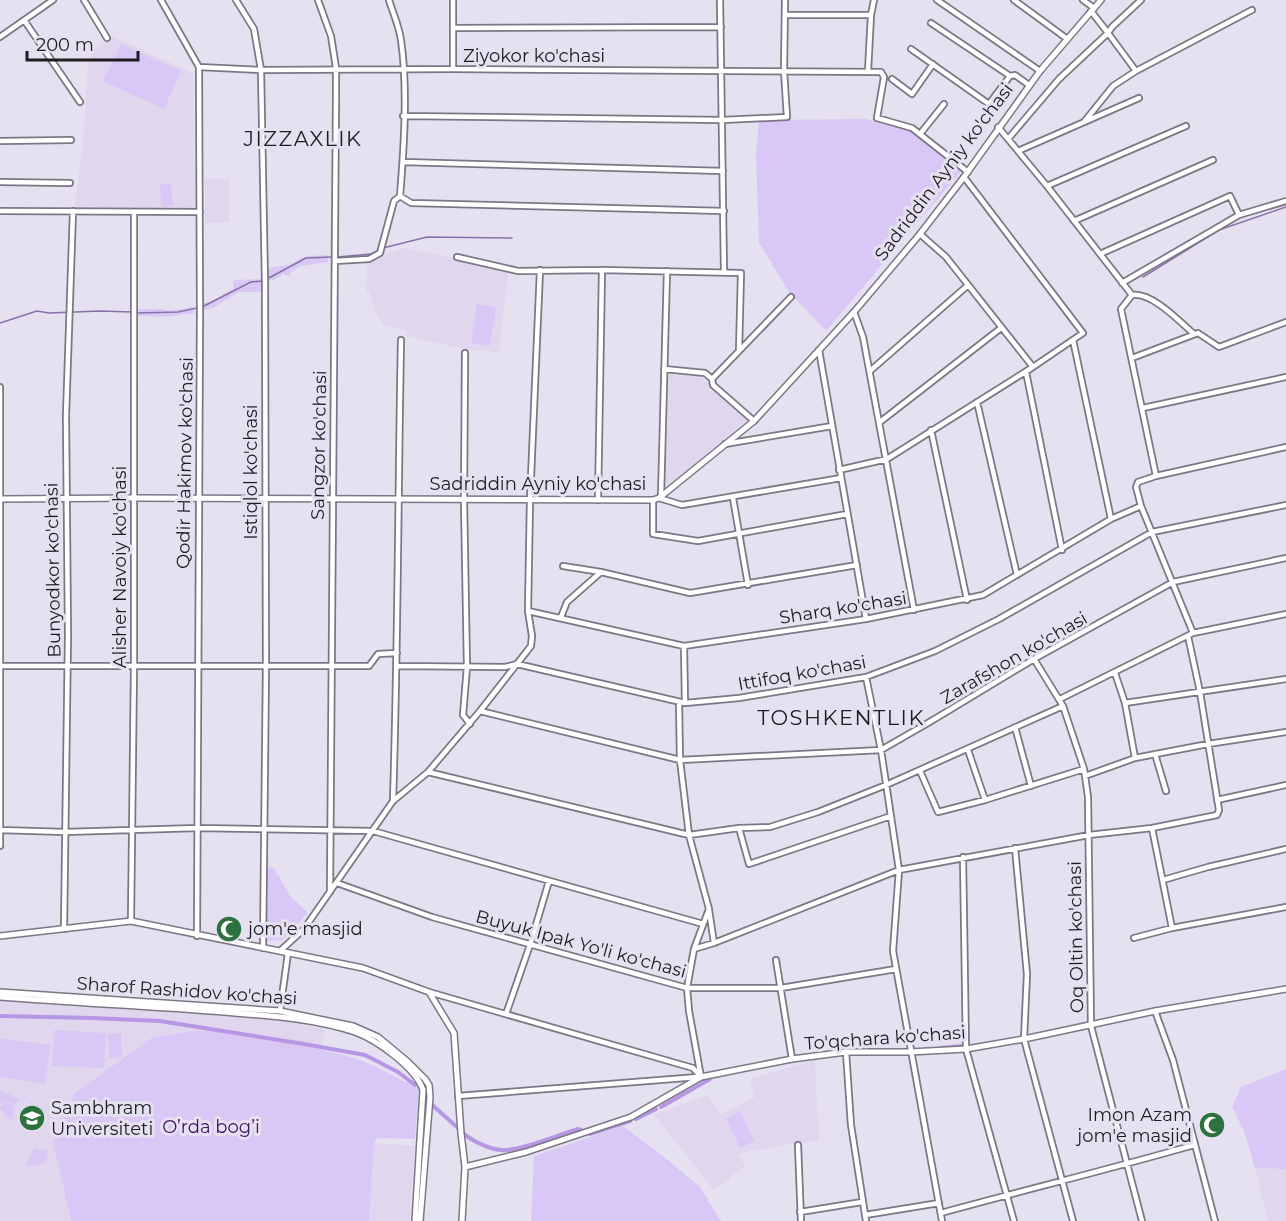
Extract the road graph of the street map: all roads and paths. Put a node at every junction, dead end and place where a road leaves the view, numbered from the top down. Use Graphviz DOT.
graph roads {
  1 [pos="52,0"];
  2 [pos="84,0"];
  3 [pos="160,0"];
  4 [pos="236,0"];
  5 [pos="318,0"];
  6 [pos="389,0"];
  7 [pos="453,0"];
  8 [pos="720,0"];
  9 [pos="785,0"];
  10 [pos="874,0"];
  11 [pos="937,0"];
  12 [pos="1014,0"];
  13 [pos="1083,0"];
  14 [pos="1101,0"];
  15 [pos="1141,0"];
  16 [pos="1092,10"];
  17 [pos="1252,10"];
  18 [pos="785,15"];
  19 [pos="871,15"];
  20 [pos="24,20"];
  21 [pos="931,23"];
  22 [pos="721,27"];
  23 [pos="454,28"];
  24 [pos="1108,33"];
  25 [pos="0,37"];
  26 [pos="107,38"];
  27 [pos="1066,38"];
  28 [pos="911,49"];
  29 [pos="933,64"];
  30 [pos="199,67"];
  31 [pos="336,68"];
  32 [pos="403,69"];
  33 [pos="453,69"];
  34 [pos="261,70"];
  35 [pos="722,70"];
  36 [pos="784,71"];
  37 [pos="868,71"];
  38 [pos="1040,71"];
  39 [pos="1136,71"];
  40 [pos="1010,76"];
  41 [pos="892,79"];
  42 [pos="1029,85"];
  43 [pos="1139,98"];
  44 [pos="80,102"];
  45 [pos="944,104"];
  46 [pos="403,116"];
  47 [pos="722,120"];
  48 [pos="1083,122"];
  49 [pos="1186,126"];
  50 [pos="998,127"];
  51 [pos="920,134"];
  52 [pos="1008,139"];
  53 [pos="72,140"];
  54 [pos="0,141"];
  55 [pos="1018,151"];
  56 [pos="1214,160"];
  57 [pos="403,162"];
  58 [pos="723,171"];
  59 [pos="966,175"];
  60 [pos="0,182"];
  61 [pos="70,183"];
  62 [pos="1047,186"];
  63 [pos="400,196"];
  64 [pos="1286,201"];
  65 [pos="0,211"];
  66 [pos="73,211"];
  67 [pos="724,211"];
  68 [pos="134,212"];
  69 [pos="200,212"];
  70 [pos="1239,215"];
  71 [pos="1074,221"];
  72 [pos="920,234"];
  73 [pos="1100,254"];
  74 [pos="458,257"];
  75 [pos="334,261"];
  76 [pos="540,270"];
  77 [pos="602,270"];
  78 [pos="667,271"];
  79 [pos="724,272"];
  80 [pos="1122,283"];
  81 [pos="967,286"];
  82 [pos="1132,295"];
  83 [pos="791,297"];
  84 [pos="854,312"];
  85 [pos="1286,322"];
  86 [pos="1002,328"];
  87 [pos="1194,334"];
  88 [pos="401,340"];
  89 [pos="1073,340"];
  90 [pos="819,350"];
  91 [pos="739,351"];
  92 [pos="465,353"];
  93 [pos="1132,358"];
  94 [pos="1033,367"];
  95 [pos="664,369"];
  96 [pos="870,371"];
  97 [pos="1026,372"];
  98 [pos="1286,377"];
  99 [pos="712,379"];
  100 [pos="0,387"];
  101 [pos="977,402"];
  102 [pos="1143,408"];
  103 [pos="754,421"];
  104 [pos="880,422"];
  105 [pos="832,426"];
  106 [pos="932,430"];
  107 [pos="724,444"];
  108 [pos="1286,447"];
  109 [pos="887,459"];
  110 [pos="839,470"];
  111 [pos="1156,476"];
  112 [pos="841,478"];
  113 [pos="66,498"];
  114 [pos="133,498"];
  115 [pos="198,498"];
  116 [pos="265,498"];
  117 [pos="658,498"];
  118 [pos="733,498"];
  119 [pos="1,499"];
  120 [pos="332,499"];
  121 [pos="398,500"];
  122 [pos="464,500"];
  123 [pos="530,500"];
  124 [pos="598,500"];
  125 [pos="1141,506"];
  126 [pos="1286,506"];
  127 [pos="847,514"];
  128 [pos="1111,519"];
  129 [pos="1152,532"];
  130 [pos="740,534"];
  131 [pos="1062,550"];
  132 [pos="1286,558"];
  133 [pos="857,565"];
  134 [pos="563,566"];
  135 [pos="601,572"];
  136 [pos="1017,575"];
  137 [pos="1173,582"];
  138 [pos="748,585"];
  139 [pos="967,600"];
  140 [pos="915,610"];
  141 [pos="528,611"];
  142 [pos="1286,614"];
  143 [pos="561,617"];
  144 [pos="866,619"];
  145 [pos="1190,635"];
  146 [pos="684,646"];
  147 [pos="397,654"];
  148 [pos="1034,659"];
  149 [pos="517,664"];
  150 [pos="68,665"];
  151 [pos="134,665"];
  152 [pos="197,665"];
  153 [pos="0,666"];
  154 [pos="266,666"];
  155 [pos="331,666"];
  156 [pos="398,666"];
  157 [pos="467,667"];
  158 [pos="1115,673"];
  159 [pos="866,677"];
  160 [pos="1286,678"];
  161 [pos="1200,692"];
  162 [pos="1060,699"];
  163 [pos="682,702"];
  164 [pos="1125,703"];
  165 [pos="1063,706"];
  166 [pos="480,711"];
  167 [pos="470,724"];
  168 [pos="1015,727"];
  169 [pos="1286,732"];
  170 [pos="1208,744"];
  171 [pos="880,750"];
  172 [pos="968,750"];
  173 [pos="1155,754"];
  174 [pos="1136,758"];
  175 [pos="680,760"];
  176 [pos="1084,769"];
  177 [pos="920,771"];
  178 [pos="428,772"];
  179 [pos="1085,776"];
  180 [pos="886,785"];
  181 [pos="1031,786"];
  182 [pos="1286,786"];
  183 [pos="1166,791"];
  184 [pos="985,800"];
  185 [pos="1217,800"];
  186 [pos="393,801"];
  187 [pos="891,816"];
  188 [pos="198,828"];
  189 [pos="739,828"];
  190 [pos="1152,828"];
  191 [pos="0,830"];
  192 [pos="263,830"];
  193 [pos="331,830"];
  194 [pos="132,831"];
  195 [pos="373,831"];
  196 [pos="65,832"];
  197 [pos="689,835"];
  198 [pos="1089,836"];
  199 [pos="0,846"];
  200 [pos="1015,848"];
  201 [pos="1286,849"];
  202 [pos="963,857"];
  203 [pos="899,870"];
  204 [pos="1162,880"];
  205 [pos="549,881"];
  206 [pos="337,884"];
  207 [pos="330,893"];
  208 [pos="1286,907"];
  209 [pos="709,909"];
  210 [pos="131,921"];
  211 [pos="703,924"];
  212 [pos="64,928"];
  213 [pos="1172,928"];
  214 [pos="0,936"];
  215 [pos="197,936"];
  216 [pos="1134,938"];
  217 [pos="714,943"];
  218 [pos="530,945"];
  219 [pos="263,949"];
  220 [pos="694,949"];
  221 [pos="280,951"];
  222 [pos="288,953"];
  223 [pos="776,960"];
  224 [pos="896,969"];
  225 [pos="687,988"];
  226 [pos="781,988"];
  227 [pos="1286,989"];
  228 [pos="0,992"];
  229 [pos="429,992"];
  230 [pos="0,997"];
  231 [pos="1155,1011"];
  232 [pos="280,1014"];
  233 [pos="506,1014"];
  234 [pos="1091,1026"];
  235 [pos="1024,1040"];
  236 [pos="966,1048"];
  237 [pos="846,1052"];
  238 [pos="910,1052"];
  239 [pos="792,1059"];
  240 [pos="701,1077"];
  241 [pos="458,1096"];
  242 [pos="424,1142"];
  243 [pos="798,1145"];
  244 [pos="1194,1145"];
  245 [pos="1126,1165"];
  246 [pos="465,1167"];
  247 [pos="1062,1179"];
  248 [pos="1007,1194"];
  249 [pos="862,1202"];
  250 [pos="939,1203"];
  251 [pos="800,1212"];
  252 [pos="941,1213"];
  253 [pos="865,1215"];
  254 [pos="415,1221"];
  255 [pos="420,1221"];
  256 [pos="462,1221"];
  257 [pos="801,1221"];
  258 [pos="866,1221"];
  259 [pos="942,1221"];
  260 [pos="1014,1221"];
  261 [pos="1073,1221"];
  262 [pos="1142,1221"];
  263 [pos="1215,1221"];
  1 -- 20 [label="street"];
  2 -- 26 [label="street"];
  3 -- 30 [label="street, Qodir Hakimov ko'chasi"];
  4 -- 34 [label="street, Istiqlol ko'chasi"];
  5 -- 31 [label="street, Sangzor ko'chasi"];
  6 -- 32 [label="street"];
  7 -- 23 [label="street"];
  8 -- 22 [label="street"];
  9 -- 18 [label="street"];
  10 -- 19 [label="street"];
  11 -- 38 [label="street"];
  12 -- 27 [label="street"];
  13 -- 16 [label="street"];
  14 -- 16 [label="street, Sadriddin Ayniy ko'chasi"];
  15 -- 24 [label="street"];
  16 -- 24 [label="street"];
  16 -- 27 [label="street, Sadriddin Ayniy ko'chasi"];
  17 -- 39 [label="street"];
  18 -- 19 [label="street"];
  18 -- 36 [label="street"];
  19 -- 37 [label="street"];
  20 -- 25 [label="street"];
  20 -- 44 [label="street"];
  21 -- 40 [label="street"];
  22 -- 23 [label="street"];
  22 -- 35 [label="street"];
  23 -- 33 [label="street"];
  24 -- 39 [label="street"];
  24 -- 52 [label="street"];
  27 -- 38 [label="street, Sadriddin Ayniy ko'chasi"];
  28 -- 29 [label="street"];
  29 -- 40 [label="street"];
  29 -- 41 [label="street"];
  30 -- 34 [label="street, Ziyokor ko'chasi"];
  30 -- 69 [label="street, Qodir Hakimov ko'chasi"];
  31 -- 32 [label="street, Ziyokor ko'chasi"];
  31 -- 34 [label="street, Ziyokor ko'chasi"];
  31 -- 75 [label="street, Sangzor ko'chasi"];
  32 -- 33 [label="street, Ziyokor ko'chasi"];
  32 -- 46 [label="street"];
  33 -- 35 [label="street, Ziyokor ko'chasi"];
  34 -- 116 [label="street, Istiqlol ko'chasi"];
  35 -- 36 [label="street, Ziyokor ko'chasi"];
  35 -- 47 [label="street"];
  36 -- 37 [label="street, Ziyokor ko'chasi"];
  36 -- 47 [label="street"];
  37 -- 51 [label="street"];
  38 -- 42 [label="street, Sadriddin Ayniy ko'chasi"];
  39 -- 48 [label="street"];
  40 -- 42 [label="street"];
  42 -- 50 [label="street, Sadriddin Ayniy ko'chasi"];
  43 -- 48 [label="street"];
  45 -- 51 [label="street"];
  46 -- 47 [label="street"];
  46 -- 57 [label="street"];
  47 -- 58 [label="street"];
  48 -- 55 [label="street"];
  49 -- 62 [label="street"];
  50 -- 52 [label="street"];
  50 -- 59 [label="street, Sadriddin Ayniy ko'chasi"];
  51 -- 59 [label="street"];
  52 -- 55 [label="street"];
  53 -- 54 [label="street"];
  55 -- 62 [label="street"];
  56 -- 71 [label="street"];
  57 -- 58 [label="street"];
  57 -- 63 [label="street"];
  58 -- 67 [label="street"];
  59 -- 72 [label="street, Sadriddin Ayniy ko'chasi"];
  59 -- 89 [label="street"];
  60 -- 61 [label="street"];
  62 -- 71 [label="street"];
  63 -- 67 [label="street"];
  63 -- 75 [label="street"];
  64 -- 70 [label="street"];
  65 -- 66 [label="street"];
  66 -- 68 [label="street"];
  66 -- 113 [label="street, Bunyodkor ko'chasi"];
  67 -- 79 [label="street"];
  68 -- 69 [label="street"];
  68 -- 114 [label="street, Alisher Navoiy ko'chasi"];
  69 -- 115 [label="street, Qodir Hakimov ko'chasi"];
  70 -- 73 [label="street"];
  70 -- 80 [label="street"];
  71 -- 73 [label="street"];
  72 -- 81 [label="street"];
  72 -- 84 [label="street, Sadriddin Ayniy ko'chasi"];
  73 -- 80 [label="street"];
  74 -- 76 [label="street"];
  75 -- 120 [label="street, Sangzor ko'chasi"];
  76 -- 77 [label="street"];
  76 -- 123 [label="street"];
  77 -- 78 [label="street"];
  77 -- 124 [label="street"];
  78 -- 79 [label="street"];
  78 -- 95 [label="street"];
  79 -- 91 [label="street"];
  80 -- 82 [label="street"];
  81 -- 86 [label="street"];
  81 -- 96 [label="street"];
  82 -- 87 [label="street"];
  82 -- 93 [label="street"];
  83 -- 91 [label="street"];
  84 -- 90 [label="street, Sadriddin Ayniy ko'chasi"];
  84 -- 96 [label="street"];
  85 -- 87 [label="street"];
  86 -- 94 [label="street"];
  86 -- 104 [label="street"];
  87 -- 93 [label="street"];
  88 -- 121 [label="street"];
  89 -- 94 [label="street"];
  89 -- 128 [label="street"];
  90 -- 103 [label="street, Sadriddin Ayniy ko'chasi"];
  90 -- 105 [label="street"];
  91 -- 99 [label="street"];
  92 -- 122 [label="street"];
  93 -- 102 [label="street"];
  94 -- 97 [label="street"];
  95 -- 99 [label="street"];
  95 -- 117 [label="street"];
  96 -- 104 [label="street"];
  97 -- 101 [label="street"];
  97 -- 131 [label="street"];
  98 -- 102 [label="street"];
  99 -- 103 [label="street"];
  100 -- 119 [label="street"];
  101 -- 106 [label="street"];
  101 -- 136 [label="street"];
  102 -- 111 [label="street"];
  103 -- 107 [label="street, Sadriddin Ayniy ko'chasi"];
  104 -- 109 [label="street"];
  105 -- 107 [label="street"];
  105 -- 110 [label="street"];
  106 -- 109 [label="street"];
  106 -- 139 [label="street"];
  107 -- 117 [label="street, Sadriddin Ayniy ko'chasi"];
  108 -- 111 [label="street"];
  109 -- 110 [label="street"];
  109 -- 140 [label="street"];
  110 -- 112 [label="street"];
  111 -- 125 [label="street"];
  112 -- 118 [label="street"];
  112 -- 127 [label="street"];
  113 -- 114 [label="street, Sadriddin Ayniy ko'chasi"];
  113 -- 119 [label="street, Sadriddin Ayniy ko'chasi"];
  113 -- 150 [label="street, Bunyodkor ko'chasi"];
  114 -- 115 [label="street, Sadriddin Ayniy ko'chasi"];
  114 -- 151 [label="street, Alisher Navoiy ko'chasi"];
  115 -- 116 [label="street, Sadriddin Ayniy ko'chasi"];
  115 -- 152 [label="street, Qodir Hakimov ko'chasi"];
  116 -- 120 [label="street, Sadriddin Ayniy ko'chasi"];
  116 -- 154 [label="street, Istiqlol ko'chasi"];
  117 -- 118 [label="street"];
  117 -- 124 [label="street, Sadriddin Ayniy ko'chasi"];
  117 -- 130 [label="street"];
  118 -- 130 [label="street"];
  119 -- 153 [label="street"];
  120 -- 121 [label="street, Sadriddin Ayniy ko'chasi"];
  120 -- 155 [label="street, Sangzor ko'chasi"];
  121 -- 122 [label="street, Sadriddin Ayniy ko'chasi"];
  121 -- 147 [label="street"];
  122 -- 123 [label="street, Sadriddin Ayniy ko'chasi"];
  122 -- 157 [label="street"];
  123 -- 124 [label="street, Sadriddin Ayniy ko'chasi"];
  123 -- 141 [label="street"];
  125 -- 128 [label="street, Sharq ko'chasi"];
  125 -- 129 [label="street"];
  126 -- 129 [label="street, Ittifoq ko'chasi"];
  127 -- 130 [label="street"];
  127 -- 133 [label="street"];
  128 -- 131 [label="street, Sharq ko'chasi"];
  129 -- 137 [label="street"];
  129 -- 159 [label="street, Ittifoq ko'chasi"];
  130 -- 138 [label="street"];
  131 -- 136 [label="street, Sharq ko'chasi"];
  132 -- 137 [label="street, Zarafshon ko'chasi"];
  133 -- 138 [label="street"];
  133 -- 144 [label="street"];
  134 -- 135 [label="street"];
  135 -- 138 [label="street"];
  135 -- 143 [label="street"];
  136 -- 139 [label="street, Sharq ko'chasi"];
  137 -- 145 [label="street"];
  137 -- 148 [label="street, Zarafshon ko'chasi"];
  139 -- 140 [label="street, Sharq ko'chasi"];
  140 -- 144 [label="street, Sharq ko'chasi"];
  141 -- 143 [label="street, Sharq ko'chasi"];
  141 -- 149 [label="street"];
  142 -- 145 [label="street"];
  143 -- 146 [label="street, Sharq ko'chasi"];
  144 -- 146 [label="street, Sharq ko'chasi"];
  145 -- 158 [label="street"];
  145 -- 161 [label="street"];
  146 -- 163 [label="street"];
  147 -- 155 [label="street"];
  147 -- 156 [label="street"];
  148 -- 162 [label="street, Oq Oltin ko'chasi"];
  148 -- 171 [label="street, Zarafshon ko'chasi"];
  149 -- 157 [label="street, Ittifoq ko'chasi"];
  149 -- 163 [label="street, Ittifoq ko'chasi"];
  149 -- 166 [label="street"];
  150 -- 151 [label="street"];
  150 -- 153 [label="street"];
  150 -- 196 [label="street, Bunyodkor ko'chasi"];
  151 -- 152 [label="street"];
  151 -- 194 [label="street, Alisher Navoiy ko'chasi"];
  152 -- 154 [label="street"];
  152 -- 188 [label="street, Qodir Hakimov ko'chasi"];
  153 -- 191 [label="street"];
  154 -- 155 [label="street"];
  154 -- 192 [label="street, Istiqlol ko'chasi"];
  155 -- 193 [label="street, Sangzor ko'chasi"];
  156 -- 157 [label="street, Ittifoq ko'chasi"];
  156 -- 186 [label="street"];
  157 -- 167 [label="street"];
  158 -- 162 [label="street"];
  158 -- 164 [label="street"];
  159 -- 163 [label="street, Ittifoq ko'chasi"];
  159 -- 171 [label="street"];
  160 -- 161 [label="street"];
  161 -- 164 [label="street"];
  161 -- 170 [label="street"];
  162 -- 165 [label="street, Oq Oltin ko'chasi"];
  163 -- 175 [label="street"];
  164 -- 174 [label="street"];
  165 -- 168 [label="street"];
  165 -- 176 [label="street, Oq Oltin ko'chasi"];
  166 -- 167 [label="street"];
  166 -- 175 [label="street, Zarafshon ko'chasi"];
  167 -- 178 [label="street"];
  168 -- 172 [label="street"];
  168 -- 181 [label="street"];
  169 -- 170 [label="street"];
  170 -- 173 [label="street"];
  170 -- 185 [label="street"];
  171 -- 175 [label="street, Zarafshon ko'chasi"];
  171 -- 180 [label="street"];
  172 -- 177 [label="street"];
  172 -- 184 [label="street"];
  173 -- 174 [label="street"];
  173 -- 183 [label="street"];
  174 -- 179 [label="street"];
  175 -- 197 [label="street"];
  176 -- 179 [label="street, Oq Oltin ko'chasi"];
  176 -- 181 [label="street"];
  177 -- 180 [label="street"];
  177 -- 184 [label="street"];
  178 -- 186 [label="street"];
  178 -- 197 [label="street"];
  179 -- 198 [label="street, Oq Oltin ko'chasi"];
  180 -- 187 [label="street"];
  180 -- 189 [label="street"];
  181 -- 184 [label="street"];
  182 -- 185 [label="street"];
  185 -- 190 [label="street"];
  186 -- 195 [label="street"];
  187 -- 189 [label="street"];
  187 -- 203 [label="street"];
  188 -- 192 [label="street"];
  188 -- 194 [label="street"];
  188 -- 215 [label="street, Qodir Hakimov ko'chasi"];
  189 -- 197 [label="street"];
  190 -- 198 [label="street"];
  190 -- 204 [label="street"];
  191 -- 196 [label="street"];
  191 -- 199 [label="street"];
  192 -- 193 [label="street"];
  192 -- 219 [label="street, Istiqlol ko'chasi"];
  193 -- 195 [label="street"];
  193 -- 207 [label="street, Sangzor ko'chasi"];
  194 -- 196 [label="street"];
  194 -- 210 [label="street, Alisher Navoiy ko'chasi"];
  195 -- 205 [label="street"];
  195 -- 206 [label="street"];
  196 -- 212 [label="street, Bunyodkor ko'chasi"];
  197 -- 209 [label="street"];
  198 -- 200 [label="street"];
  198 -- 234 [label="street, Oq Oltin ko'chasi"];
  200 -- 202 [label="street"];
  200 -- 235 [label="street"];
  201 -- 204 [label="street"];
  202 -- 203 [label="street"];
  202 -- 236 [label="street"];
  203 -- 217 [label="street"];
  203 -- 224 [label="street"];
  204 -- 213 [label="street"];
  205 -- 211 [label="street"];
  205 -- 218 [label="street"];
  206 -- 207 [label="street"];
  206 -- 218 [label="street, Buyuk Ipak Yo'li ko'chasi"];
  207 -- 221 [label="street"];
  208 -- 213 [label="street"];
  209 -- 211 [label="street"];
  209 -- 217 [label="street"];
  210 -- 212 [label="street"];
  210 -- 215 [label="street"];
  211 -- 220 [label="street"];
  212 -- 214 [label="street"];
  213 -- 216 [label="street"];
  215 -- 219 [label="street"];
  217 -- 220 [label="street"];
  218 -- 225 [label="street, Buyuk Ipak Yo'li ko'chasi"];
  218 -- 233 [label="street"];
  219 -- 221 [label="street"];
  220 -- 225 [label="street"];
  221 -- 222 [label="street"];
  222 -- 229 [label="street"];
  222 -- 232 [label="street"];
  223 -- 226 [label="street"];
  224 -- 226 [label="street, Buyuk Ipak Yo'li ko'chasi"];
  224 -- 238 [label="street"];
  225 -- 226 [label="street, Buyuk Ipak Yo'li ko'chasi"];
  225 -- 240 [label="street"];
  226 -- 239 [label="street"];
  227 -- 231 [label="street, To'qchara ko'chasi"];
  228 -- 232 [label="street, Sharof Rashidov ko'chasi"];
  229 -- 233 [label="street"];
  229 -- 241 [label="street"];
  230 -- 232 [label="street"];
  231 -- 234 [label="street, To'qchara ko'chasi"];
  231 -- 244 [label="street"];
  232 -- 242 [label="street, Sharof Rashidov ko'chasi"];
  233 -- 240 [label="street"];
  234 -- 235 [label="street, To'qchara ko'chasi"];
  234 -- 245 [label="street, Oq Oltin ko'chasi"];
  235 -- 236 [label="street, To'qchara ko'chasi"];
  235 -- 247 [label="street"];
  236 -- 238 [label="street, To'qchara ko'chasi"];
  236 -- 248 [label="street"];
  237 -- 238 [label="street, To'qchara ko'chasi"];
  237 -- 239 [label="street, To'qchara ko'chasi"];
  237 -- 249 [label="street"];
  238 -- 250 [label="street"];
  239 -- 240 [label="street, To'qchara ko'chasi"];
  240 -- 241 [label="street"];
  240 -- 246 [label="street, To'qchara ko'chasi"];
  241 -- 246 [label="street"];
  242 -- 254 [label="street"];
  242 -- 255 [label="street, Sharof Rashidov ko'chasi"];
  243 -- 251 [label="street"];
  244 -- 245 [label="street"];
  244 -- 263 [label="street"];
  245 -- 247 [label="street"];
  245 -- 262 [label="street, Oq Oltin ko'chasi"];
  246 -- 256 [label="street"];
  247 -- 248 [label="street"];
  247 -- 261 [label="street"];
  248 -- 252 [label="street"];
  248 -- 260 [label="street"];
  249 -- 251 [label="street"];
  249 -- 253 [label="street"];
  250 -- 252 [label="street"];
  250 -- 253 [label="street"];
  251 -- 257 [label="street"];
  252 -- 259 [label="street"];
  253 -- 258 [label="street"];
}
